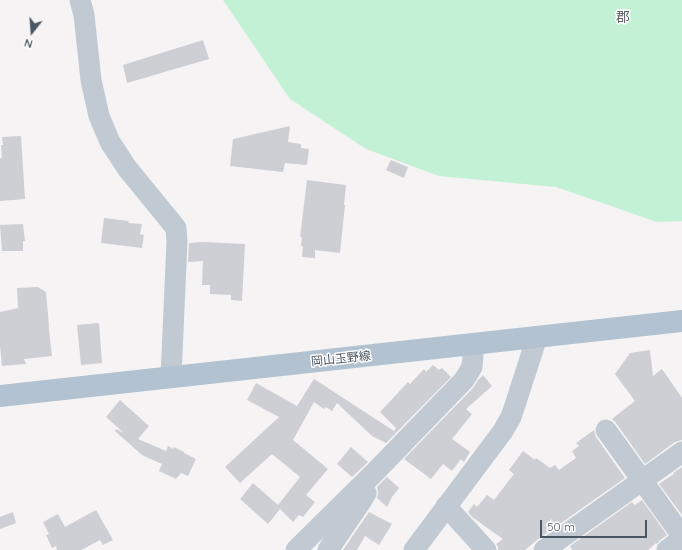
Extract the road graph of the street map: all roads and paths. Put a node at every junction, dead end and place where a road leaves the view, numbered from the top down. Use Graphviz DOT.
graph roads {
  1 [pos="80,0"];
  2 [pos="682,321"];
  3 [pos="537,337"];
  4 [pos="474,344"];
  5 [pos="171,377"];
  6 [pos="0,396"];
  7 [pos="606,430"];
  8 [pos="682,452"];
  9 [pos="377,470"];
  10 [pos="642,481"];
  11 [pos="446,506"];
  12 [pos="682,537"];
  13 [pos="296,550"];
  14 [pos="328,550"];
  15 [pos="414,550"];
  16 [pos="486,550"];
  17 [pos="544,550"];
  18 [pos="666,550"];
  1 -- 5 [label="street"];
  2 -- 3 [label="main road, 岡山玉野線"];
  3 -- 4 [label="main road, 岡山玉野線"];
  3 -- 11 [label="street"];
  4 -- 5 [label="main road, 岡山玉野線"];
  4 -- 9 [label="street"];
  5 -- 6 [label="main road, 岡山玉野線"];
  7 -- 10 [label="street"];
  8 -- 10 [label="street"];
  9 -- 13 [label="street"];
  9 -- 14 [label="street"];
  10 -- 12 [label="street"];
  10 -- 17 [label="street"];
  11 -- 15 [label="street"];
  11 -- 16 [label="street"];
  12 -- 18 [label="street"];
}
